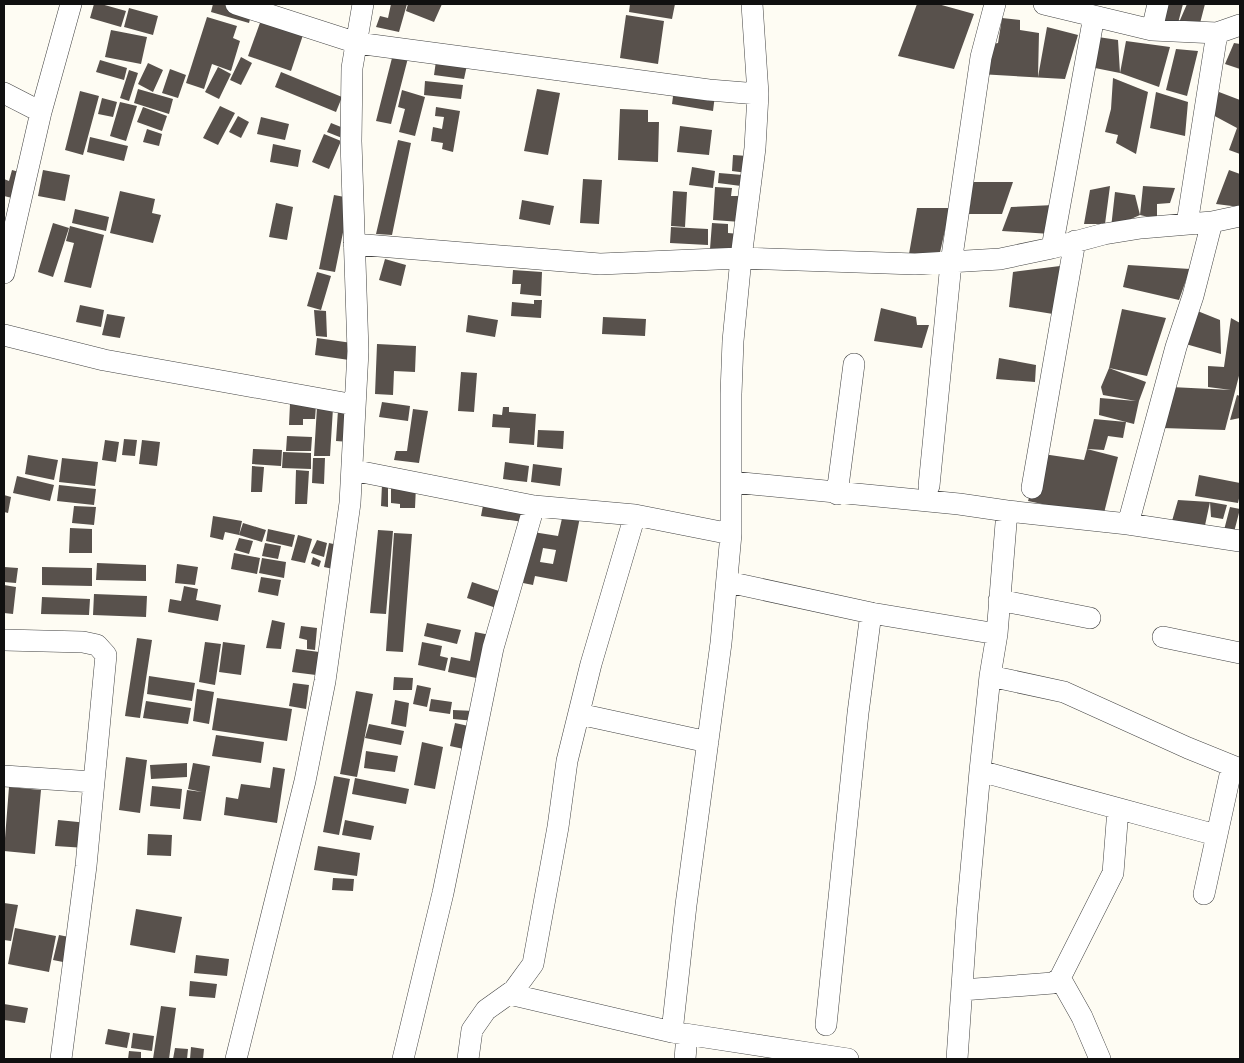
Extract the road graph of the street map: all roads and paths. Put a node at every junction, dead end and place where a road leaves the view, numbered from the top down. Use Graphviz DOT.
graph roads {
  1 [pos="71,4"];
  2 [pos="236,4"];
  3 [pos="363,4"];
  4 [pos="752,4"];
  5 [pos="995,4"];
  6 [pos="1044,4"];
  7 [pos="1158,4"];
  8 [pos="1094,16"];
  9 [pos="1240,25"];
  10 [pos="1152,30"];
  11 [pos="1217,33"];
  12 [pos="357,43"];
  13 [pos="4,93"];
  14 [pos="758,94"];
  15 [pos="41,112"];
  16 [pos="1240,216"];
  17 [pos="1212,222"];
  18 [pos="1187,224"];
  19 [pos="1075,241"];
  20 [pos="354,244"];
  21 [pos="1052,248"];
  22 [pos="741,258"];
  23 [pos="952,262"];
  24 [pos="4,272"];
  25 [pos="4,335"];
  26 [pos="854,364"];
  27 [pos="355,405"];
  28 [pos="352,470"];
  29 [pos="732,482"];
  30 [pos="929,486"];
  31 [pos="1032,488"];
  32 [pos="837,494"];
  33 [pos="534,506"];
  34 [pos="1007,511"];
  35 [pos="635,515"];
  36 [pos="1128,524"];
  37 [pos="731,534"];
  38 [pos="1240,541"];
  39 [pos="728,582"];
  40 [pos="999,600"];
  41 [pos="871,612"];
  42 [pos="1090,618"];
  43 [pos="997,634"];
  44 [pos="1163,637"];
  45 [pos="4,640"];
  46 [pos="1240,653"];
  47 [pos="990,676"];
  48 [pos="579,714"];
  49 [pos="708,742"];
  50 [pos="1236,768"];
  51 [pos="980,772"];
  52 [pos="4,776"];
  53 [pos="93,782"];
  54 [pos="1118,809"];
  55 [pos="1216,835"];
  56 [pos="1204,894"];
  57 [pos="1060,978"];
  58 [pos="962,990"];
  59 [pos="509,994"];
  60 [pos="826,1025"];
  61 [pos="679,1033"];
  62 [pos="60,1059"];
  63 [pos="236,1059"];
  64 [pos="403,1059"];
  65 [pos="468,1059"];
  66 [pos="685,1059"];
  67 [pos="848,1059"];
  68 [pos="957,1059"];
  69 [pos="1100,1059"];
  1 -- 15 [label="street"];
  2 -- 12 [label="street"];
  3 -- 12 [label="street"];
  4 -- 14 [label="street"];
  5 -- 23 [label="street"];
  6 -- 8 [label="street"];
  7 -- 10 [label="street"];
  8 -- 10 [label="street"];
  8 -- 21 [label="street"];
  9 -- 11 [label="street"];
  10 -- 11 [label="street"];
  11 -- 18 [label="street"];
  12 -- 14 [label="street"];
  12 -- 20 [label="street"];
  13 -- 15 [label="street"];
  14 -- 22 [label="street"];
  15 -- 24 [label="street"];
  16 -- 17 [label="street"];
  17 -- 18 [label="street"];
  17 -- 36 [label="street"];
  18 -- 19 [label="street"];
  19 -- 21 [label="street"];
  19 -- 31 [label="street"];
  20 -- 22 [label="street"];
  20 -- 27 [label="street"];
  21 -- 23 [label="street"];
  22 -- 23 [label="street"];
  22 -- 29 [label="street"];
  23 -- 30 [label="street"];
  25 -- 27 [label="street"];
  26 -- 32 [label="street"];
  27 -- 28 [label="street"];
  28 -- 33 [label="street"];
  28 -- 63 [label="street"];
  29 -- 32 [label="street"];
  29 -- 37 [label="street"];
  32 -- 34 [label="street"];
  33 -- 35 [label="street"];
  33 -- 64 [label="street"];
  34 -- 36 [label="street"];
  34 -- 40 [label="street"];
  35 -- 37 [label="street"];
  35 -- 48 [label="street"];
  36 -- 38 [label="street"];
  37 -- 39 [label="street"];
  39 -- 41 [label="street"];
  39 -- 49 [label="street"];
  40 -- 42 [label="street"];
  40 -- 43 [label="street"];
  41 -- 43 [label="street"];
  41 -- 60 [label="street"];
  43 -- 47 [label="street"];
  44 -- 46 [label="street"];
  45 -- 53 [label="street"];
  47 -- 50 [label="street"];
  47 -- 51 [label="street"];
  48 -- 49 [label="street"];
  48 -- 59 [label="street"];
  49 -- 61 [label="street"];
  50 -- 55 [label="street"];
  51 -- 54 [label="street"];
  51 -- 58 [label="street"];
  52 -- 53 [label="street"];
  53 -- 62 [label="street"];
  54 -- 55 [label="street"];
  54 -- 57 [label="street"];
  55 -- 56 [label="street"];
  57 -- 58 [label="street"];
  57 -- 69 [label="street"];
  58 -- 68 [label="street"];
  59 -- 61 [label="street"];
  59 -- 65 [label="street"];
  61 -- 66 [label="street"];
  61 -- 67 [label="street"];
}
